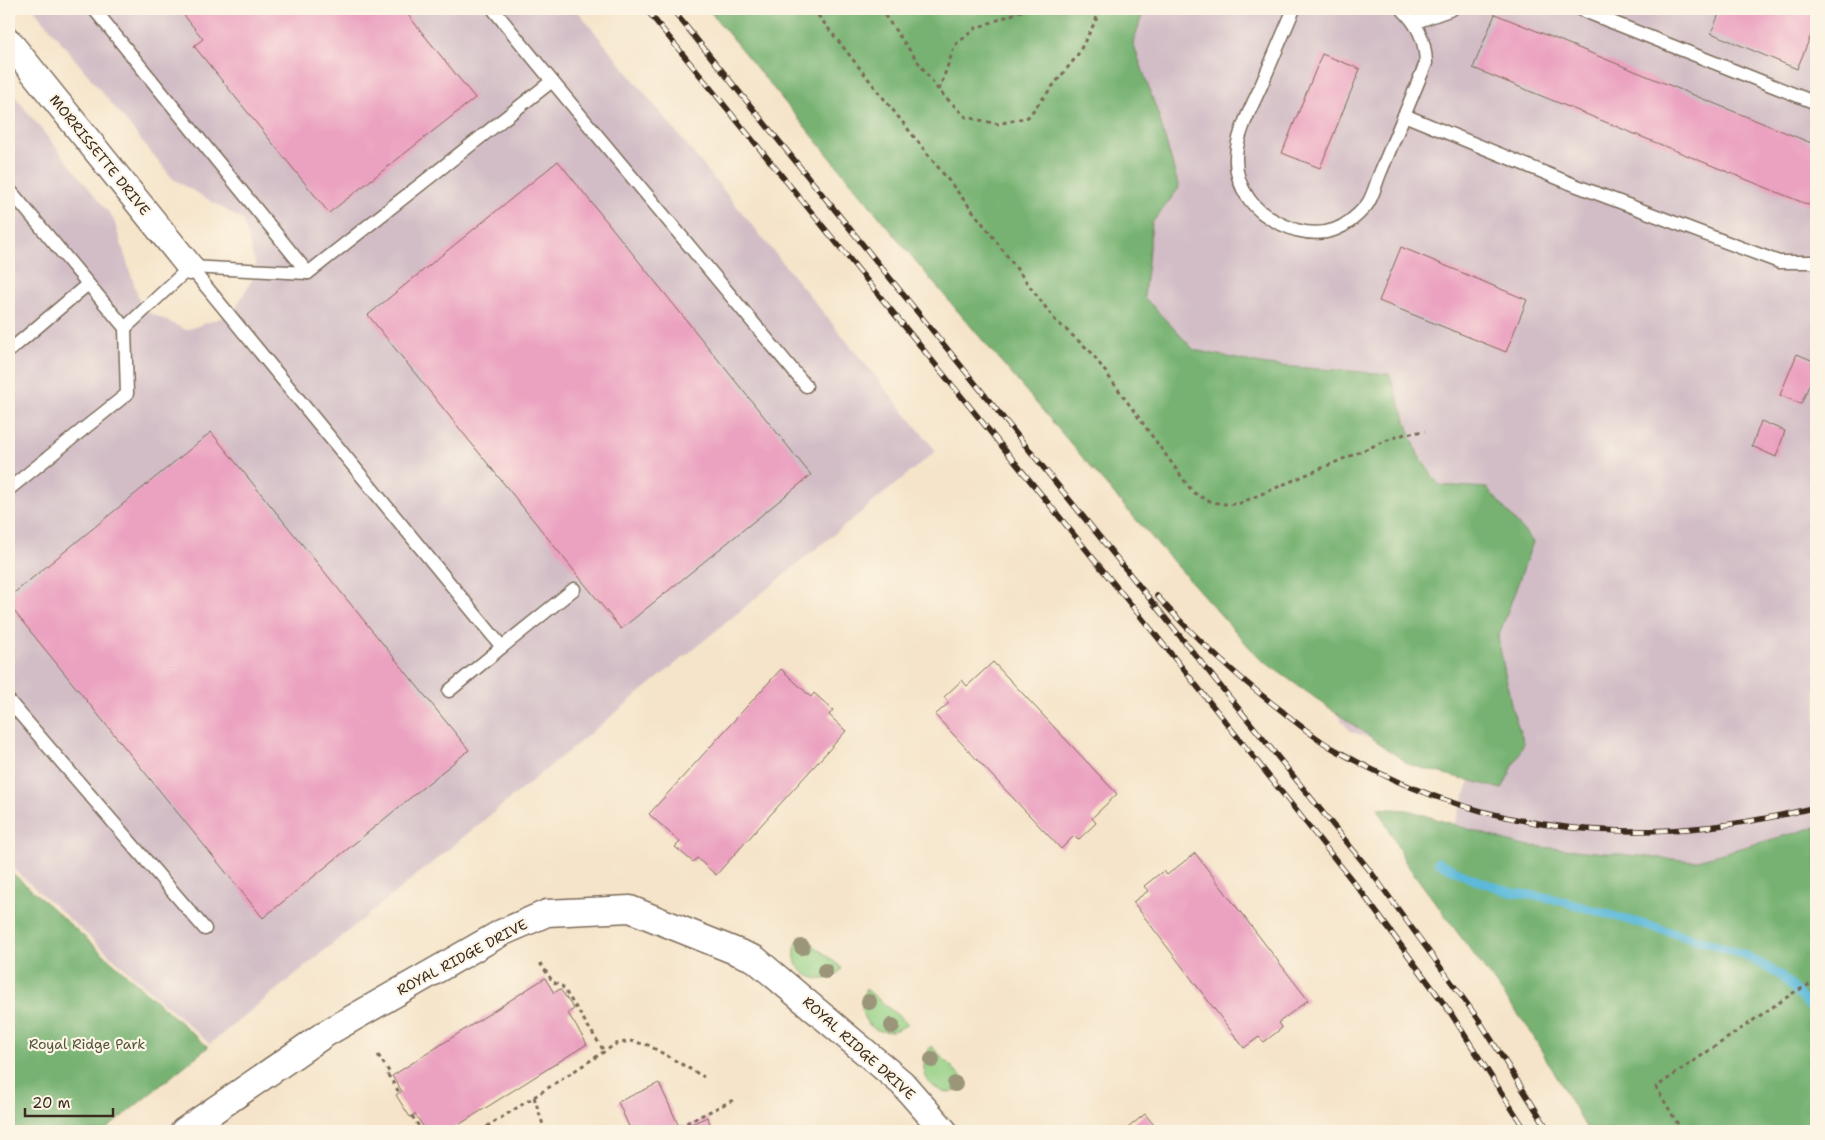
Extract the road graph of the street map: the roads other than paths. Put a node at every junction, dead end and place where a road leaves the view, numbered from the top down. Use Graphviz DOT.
graph roads {
  1 [pos="94,9"];
  2 [pos="493,9"];
  3 [pos="1294,9"];
  4 [pos="1402,9"];
  5 [pos="1452,9"];
  6 [pos="1579,9"];
  7 [pos="1416,22"];
  8 [pos="9,42"];
  9 [pos="552,81"];
  10 [pos="1816,103"];
  11 [pos="1404,115"];
  12 [pos="9,189"];
  13 [pos="1816,262"];
  14 [pos="190,267"];
  15 [pos="308,273"];
  16 [pos="88,284"];
  17 [pos="125,328"];
  18 [pos="9,351"];
  19 [pos="806,386"];
  20 [pos="9,489"];
  21 [pos="574,589"];
  22 [pos="502,647"];
  23 [pos="448,691"];
  24 [pos="9,701"];
  25 [pos="205,929"];
  26 [pos="184,1131"];
  27 [pos="944,1131"];
  1 -- 15 [label="lane"];
  2 -- 9 [label="lane"];
  3 -- 11 [label="lane"];
  4 -- 7 [label="lane"];
  5 -- 7 [label="lane"];
  6 -- 10 [label="lane"];
  7 -- 11 [label="lane"];
  8 -- 14 [label="street, MORRISSETTE DRIVE"];
  9 -- 15 [label="lane"];
  9 -- 19 [label="lane"];
  11 -- 13 [label="lane"];
  12 -- 16 [label="lane"];
  14 -- 15 [label="lane"];
  14 -- 17 [label="lane"];
  14 -- 22 [label="lane"];
  16 -- 17 [label="lane"];
  16 -- 18 [label="lane"];
  17 -- 20 [label="lane"];
  21 -- 22 [label="lane"];
  22 -- 23 [label="lane"];
  24 -- 25 [label="lane"];
  26 -- 27 [label="street, ROYAL RIDGE DRIVE"];
}
